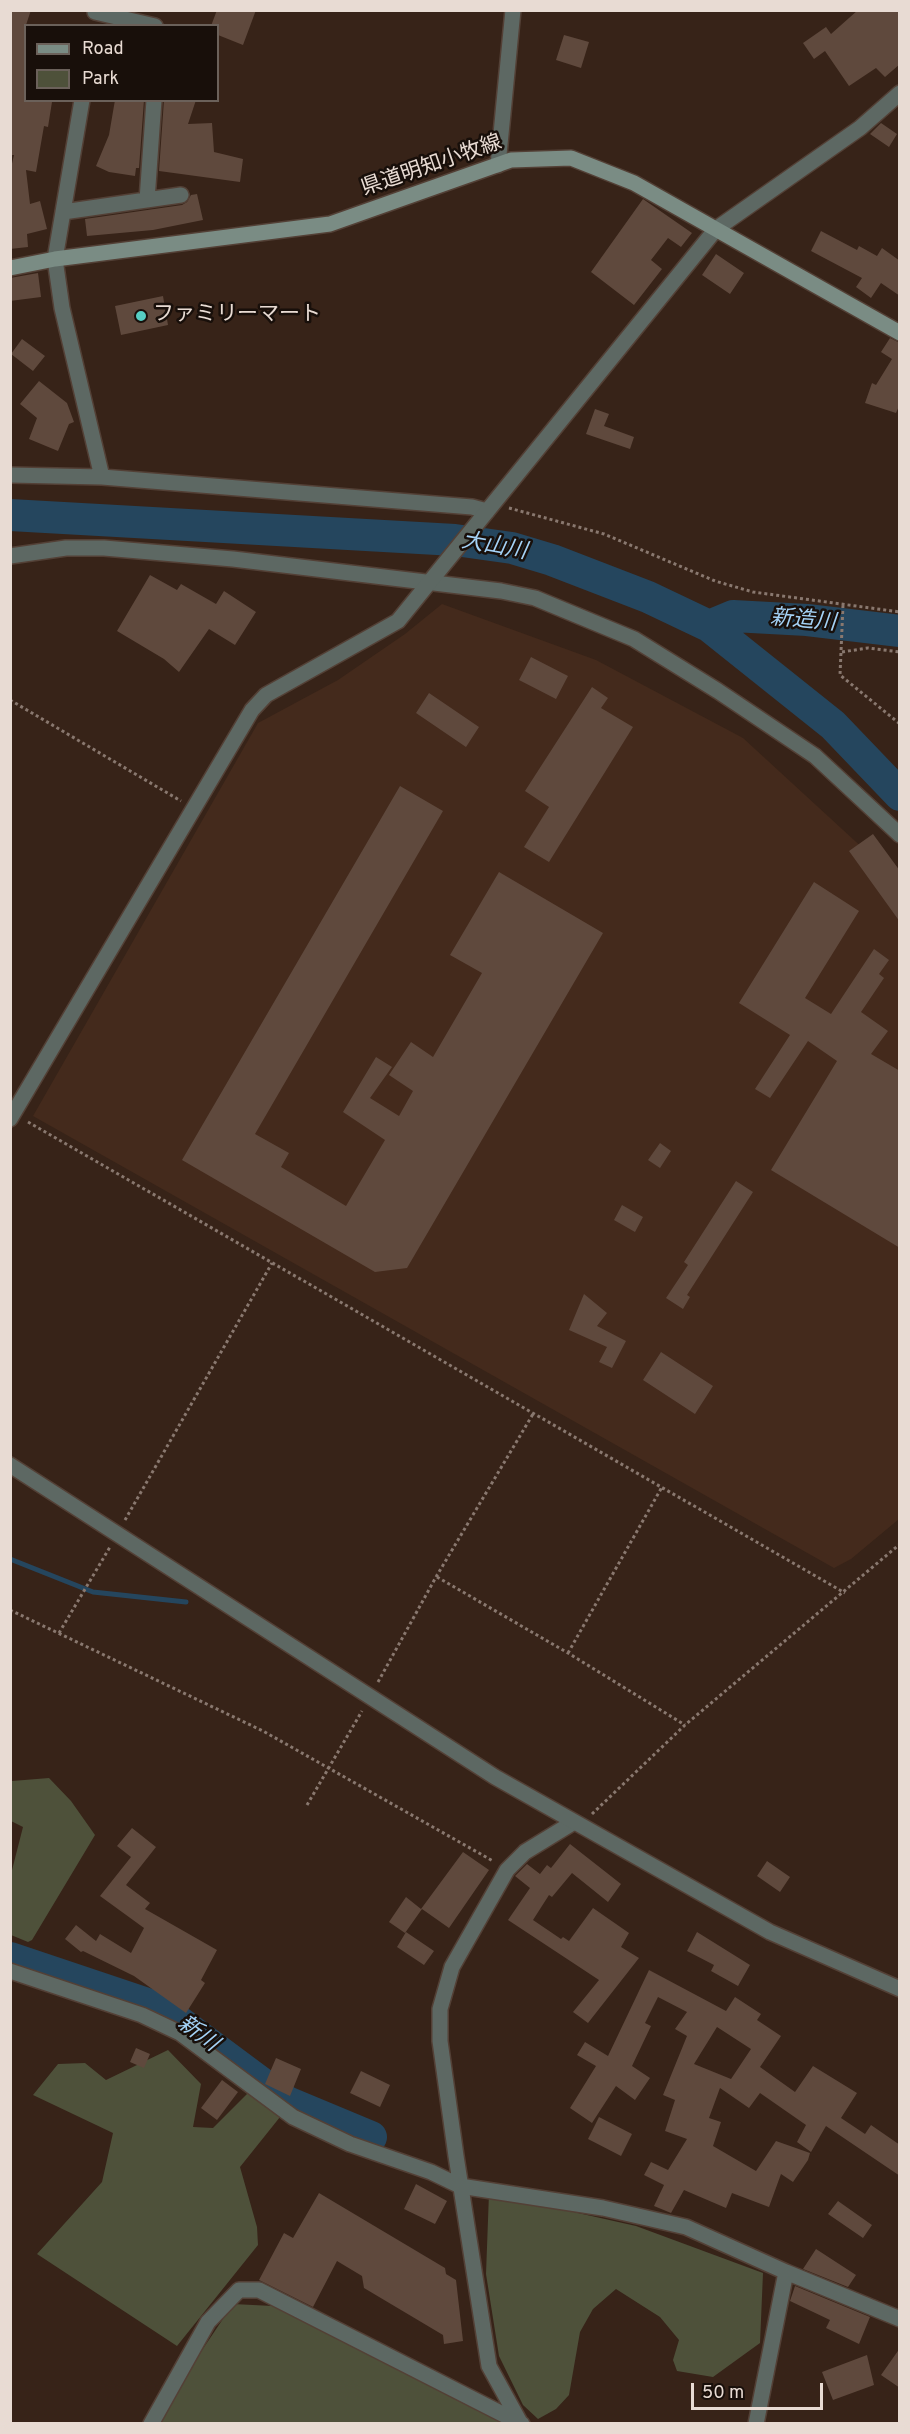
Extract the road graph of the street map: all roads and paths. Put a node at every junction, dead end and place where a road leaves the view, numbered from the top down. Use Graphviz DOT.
graph roads {
  1 [pos="513,10"];
  2 [pos="94,16"];
  3 [pos="149,20"];
  4 [pos="900,93"];
  5 [pos="82,102"];
  6 [pos="154,102"];
  7 [pos="498,165"];
  8 [pos="180,195"];
  9 [pos="147,200"];
  10 [pos="63,212"];
  11 [pos="716,229"];
  12 [pos="55,259"];
  13 [pos="10,268"];
  14 [pos="900,333"];
  15 [pos="10,475"];
  16 [pos="102,477"];
  17 [pos="490,508"];
  18 [pos="10,556"];
  19 [pos="431,582"];
  20 [pos="843,605"];
  21 [pos="900,612"];
  22 [pos="842,652"];
  23 [pos="900,652"];
  24 [pos="10,700"];
  25 [pos="900,724"];
  26 [pos="193,808"];
  27 [pos="900,835"];
  28 [pos="12,1116"];
  29 [pos="272,1262"];
  30 [pos="533,1413"];
  31 [pos="10,1465"];
  32 [pos="662,1487"];
  33 [pos="117,1533"];
  34 [pos="900,1544"];
  35 [pos="896,1548"];
  36 [pos="900,1551"];
  37 [pos="436,1577"];
  38 [pos="845,1593"];
  39 [pos="10,1610"];
  40 [pos="59,1634"];
  41 [pos="568,1653"];
  42 [pos="370,1696"];
  43 [pos="685,1725"];
  44 [pos="330,1767"];
  45 [pos="307,1805"];
  46 [pos="574,1822"];
  47 [pos="507,1870"];
  48 [pos="10,1971"];
  49 [pos="900,1989"];
  50 [pos="460,2186"];
  51 [pos="786,2272"];
  52 [pos="900,2319"];
  53 [pos="521,2423"];
  54 [pos="151,2424"];
  55 [pos="756,2424"];
  1 -- 7 [label="street"];
  2 -- 3 [label="street"];
  4 -- 11 [label="street"];
  5 -- 10 [label="street"];
  6 -- 9 [label="street"];
  7 -- 11 [label="main road, 県道明知小牧線"];
  7 -- 12 [label="main road, 県道明知小牧線"];
  8 -- 9 [label="street"];
  9 -- 10 [label="street"];
  10 -- 12 [label="street"];
  11 -- 14 [label="main road, 県道明知小牧線"];
  11 -- 17 [label="street"];
  12 -- 13 [label="main road, 県道明知小牧線"];
  12 -- 16 [label="street"];
  15 -- 16 [label="street"];
  16 -- 17 [label="street"];
  17 -- 19 [label="street"];
  17 -- 20 [label="path"];
  18 -- 19 [label="street"];
  19 -- 26 [label="street"];
  19 -- 27 [label="street"];
  20 -- 21 [label="path"];
  20 -- 22 [label="path"];
  22 -- 23 [label="path"];
  22 -- 25 [label="path"];
  24 -- 26 [label="path"];
  26 -- 28 [label="street"];
  28 -- 29 [label="path"];
  29 -- 30 [label="path"];
  29 -- 33 [label="path"];
  30 -- 32 [label="path"];
  30 -- 37 [label="path"];
  31 -- 33 [label="street"];
  32 -- 38 [label="path"];
  32 -- 41 [label="path"];
  33 -- 40 [label="path"];
  33 -- 42 [label="street"];
  34 -- 35 [label="path"];
  35 -- 36 [label="path"];
  35 -- 38 [label="path"];
  37 -- 41 [label="path"];
  37 -- 42 [label="path"];
  38 -- 43 [label="path"];
  39 -- 40 [label="path"];
  40 -- 44 [label="path"];
  41 -- 43 [label="path"];
  42 -- 44 [label="path"];
  42 -- 46 [label="street"];
  43 -- 46 [label="path"];
  44 -- 45 [label="path"];
  44 -- 47 [label="path"];
  46 -- 47 [label="street"];
  46 -- 49 [label="street"];
  47 -- 50 [label="street"];
  48 -- 50 [label="street"];
  50 -- 51 [label="street"];
  50 -- 53 [label="street"];
  51 -- 52 [label="street"];
  51 -- 55 [label="street"];
  53 -- 54 [label="street"];
}
